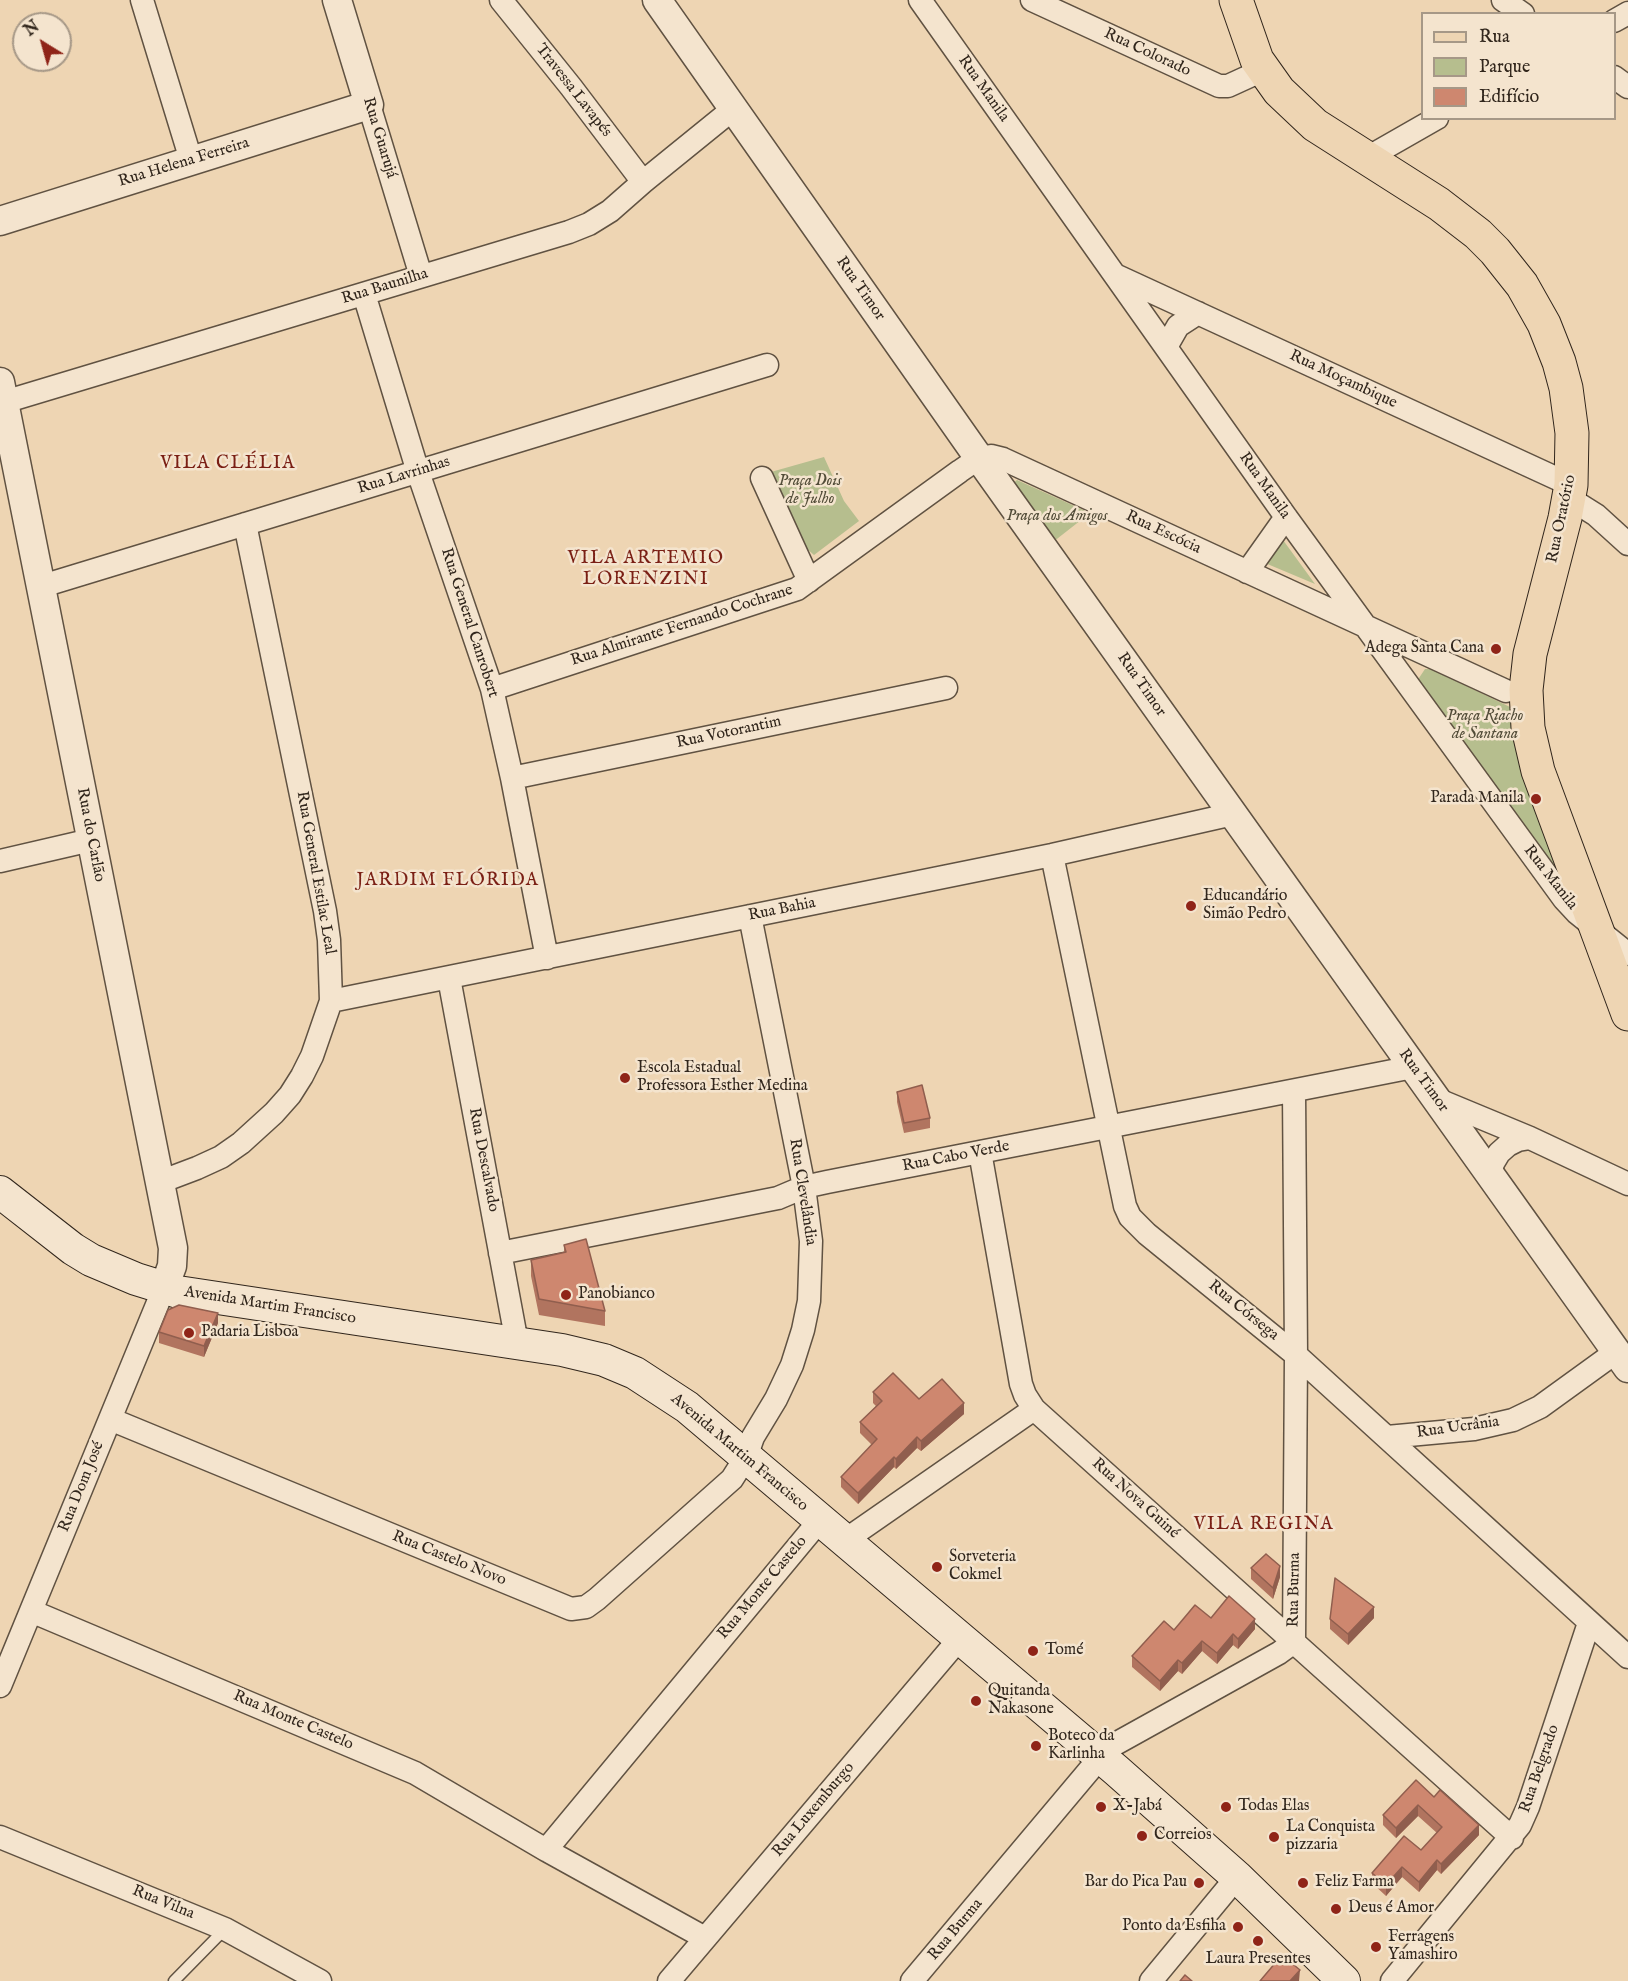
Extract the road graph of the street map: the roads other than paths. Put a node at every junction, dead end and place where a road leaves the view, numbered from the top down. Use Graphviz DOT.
graph roads {
  1 [pos="142,0"];
  2 [pos="337,0"];
  3 [pos="501,0"];
  4 [pos="657,0"];
  5 [pos="920,0"];
  6 [pos="1032,0"];
  7 [pos="1236,0"];
  8 [pos="1503,0"];
  9 [pos="1520,12"];
  10 [pos="1263,70"];
  11 [pos="369,105"];
  12 [pos="733,109"];
  13 [pos="1434,120"];
  14 [pos="1367,158"];
  15 [pos="191,160"];
  16 [pos="643,182"];
  17 [pos="0,220"];
  18 [pos="1114,275"];
  19 [pos="421,276"];
  20 [pos="364,294"];
  21 [pos="1198,313"];
  22 [pos="1166,346"];
  23 [pos="767,365"];
  24 [pos="2,392"];
  25 [pos="979,458"];
  26 [pos="418,472"];
  27 [pos="762,478"];
  28 [pos="1570,492"];
  29 [pos="1286,517"];
  30 [pos="245,524"];
  31 [pos="1628,544"];
  32 [pos="1247,572"];
  33 [pos="809,581"];
  34 [pos="39,587"];
  35 [pos="1363,625"];
  36 [pos="946,688"];
  37 [pos="492,689"];
  38 [pos="1506,691"];
  39 [pos="512,778"];
  40 [pos="1233,814"];
  41 [pos="91,840"];
  42 [pos="1052,855"];
  43 [pos="0,861"];
  44 [pos="750,916"];
  45 [pos="1598,930"];
  46 [pos="1628,954"];
  47 [pos="547,958"];
  48 [pos="449,978"];
  49 [pos="331,1001"];
  50 [pos="1628,1014"];
  51 [pos="1413,1067"];
  52 [pos="1294,1091"];
  53 [pos="1436,1099"];
  54 [pos="1108,1127"];
  55 [pos="1530,1138"];
  56 [pos="980,1152"];
  57 [pos="1490,1174"];
  58 [pos="160,1182"];
  59 [pos="1628,1184"];
  60 [pos="804,1187"];
  61 [pos="0,1192"];
  62 [pos="500,1253"];
  63 [pos="164,1288"];
  64 [pos="517,1342"];
  65 [pos="1296,1355"];
  66 [pos="1622,1360"];
  67 [pos="1034,1409"];
  68 [pos="110,1419"];
  69 [pos="1387,1437"];
  70 [pos="746,1457"];
  71 [pos="820,1520"];
  72 [pos="844,1541"];
  73 [pos="31,1611"];
  74 [pos="1589,1623"];
  75 [pos="960,1638"];
  76 [pos="1294,1642"];
  77 [pos="1628,1657"];
  78 [pos="0,1686"];
  79 [pos="1101,1757"];
  80 [pos="0,1838"];
  81 [pos="1512,1838"];
  82 [pos="546,1850"];
  83 [pos="1236,1877"];
  84 [pos="225,1929"];
  85 [pos="705,1938"];
  86 [pos="285,1973"];
  87 [pos="174,1981"];
  88 [pos="320,1981"];
  89 [pos="669,1981"];
  90 [pos="912,1981"];
  91 [pos="1151,1981"];
  92 [pos="1344,1981"];
  93 [pos="1392,1981"];
  1 -- 15 [label="street"];
  2 -- 11 [label="street, Rua Guarujá"];
  3 -- 16 [label="street, Travessa Lavapés"];
  4 -- 12 [label="street, Rua Timor"];
  5 -- 18 [label="street, Rua Manila"];
  6 -- 10 [label="street, Rua Colorado"];
  7 -- 10 [label="main road, Rua Oratório"];
  8 -- 9 [label="street"];
  10 -- 14 [label="main road, Rua Oratório"];
  11 -- 15 [label="street, Rua Helena Ferreira"];
  11 -- 19 [label="street, Rua Guarujá"];
  12 -- 16 [label="street, Rua Baunilha"];
  12 -- 25 [label="street, Rua Timor"];
  13 -- 14 [label="street"];
  14 -- 28 [label="main road, Rua Oratório"];
  15 -- 17 [label="street, Rua Helena Ferreira"];
  16 -- 19 [label="street, Rua Baunilha"];
  18 -- 21 [label="street, Rua Moçambique"];
  18 -- 22 [label="street, Rua Manila"];
  19 -- 20 [label="street, Rua Baunilha"];
  20 -- 24 [label="street, Rua Baunilha"];
  20 -- 26 [label="street, Rua General Canrobert"];
  21 -- 22 [label="street"];
  21 -- 28 [label="street, Rua Moçambique"];
  22 -- 29 [label="street, Rua Manila"];
  23 -- 26 [label="street, Rua Lavrinhas"];
  24 -- 34 [label="street, Rua do Carlão"];
  25 -- 32 [label="street, Rua Escócia"];
  25 -- 33 [label="street, Rua Almirante Fernando Cochrane"];
  25 -- 40 [label="street, Rua Timor"];
  26 -- 30 [label="street, Rua Lavrinhas"];
  26 -- 37 [label="street, Rua General Canrobert"];
  27 -- 33 [label="street"];
  28 -- 31 [label="street, Rua Moçambique"];
  28 -- 45 [label="main road, Rua Oratório"];
  29 -- 32 [label="street"];
  29 -- 35 [label="street, Rua Manila"];
  30 -- 34 [label="street, Rua Lavrinhas"];
  30 -- 49 [label="street, Rua General Estilac Leal"];
  32 -- 35 [label="street, Rua Escócia"];
  33 -- 37 [label="street, Rua Almirante Fernando Cochrane"];
  34 -- 41 [label="street, Rua do Carlão"];
  35 -- 38 [label="street, Rua Escócia"];
  35 -- 45 [label="street, Rua Manila"];
  36 -- 39 [label="street, Rua Votorantim"];
  37 -- 39 [label="street, Rua General Canrobert"];
  39 -- 47 [label="street, Rua General Canrobert"];
  40 -- 42 [label="street, Rua Bahia"];
  40 -- 51 [label="street, Rua Timor"];
  41 -- 43 [label="street"];
  41 -- 58 [label="street, Rua do Carlão"];
  42 -- 44 [label="street, Rua Bahia"];
  42 -- 54 [label="street, Rua Córsega"];
  44 -- 47 [label="street, Rua Bahia"];
  44 -- 60 [label="street, Rua Clevelândia"];
  45 -- 46 [label="street, Rua Manila"];
  45 -- 50 [label="main road, Rua Oratório"];
  47 -- 48 [label="street, Rua Bahia"];
  48 -- 49 [label="street, Rua Bahia"];
  48 -- 62 [label="street, Rua Descalvado"];
  49 -- 58 [label="street, Rua General Estilac Leal"];
  51 -- 52 [label="street, Rua Cabo Verde"];
  51 -- 53 [label="street, Rua Timor"];
  52 -- 54 [label="street, Rua Cabo Verde"];
  52 -- 65 [label="street, Rua Burma"];
  53 -- 55 [label="street"];
  53 -- 57 [label="street, Rua Timor"];
  54 -- 56 [label="street, Rua Cabo Verde"];
  54 -- 65 [label="street, Rua Córsega"];
  55 -- 57 [label="street"];
  55 -- 59 [label="street"];
  56 -- 60 [label="street, Rua Cabo Verde"];
  56 -- 67 [label="street, Rua Nova Guiné"];
  57 -- 66 [label="street, Rua Timor"];
  58 -- 63 [label="street, Rua do Carlão"];
  60 -- 62 [label="street, Rua Cabo Verde"];
  60 -- 70 [label="street, Rua Clevelândia"];
  61 -- 63 [label="main road, Avenida Martim Francisco"];
  62 -- 64 [label="street, Rua Descalvado"];
  63 -- 64 [label="main road, Avenida Martim Francisco"];
  63 -- 68 [label="street, Rua Dom José"];
  64 -- 70 [label="main road, Avenida Martim Francisco"];
  65 -- 69 [label="street, Rua Córsega"];
  65 -- 76 [label="street, Rua Burma"];
  66 -- 69 [label="street, Rua Ucrânia"];
  67 -- 72 [label="street"];
  67 -- 76 [label="street, Rua Nova Guiné"];
  68 -- 70 [label="street, Rua Castelo Novo"];
  68 -- 73 [label="street, Rua Dom José"];
  69 -- 74 [label="street, Rua Córsega"];
  70 -- 71 [label="main road, Avenida Martim Francisco"];
  71 -- 72 [label="main road, Avenida Martim Francisco"];
  71 -- 82 [label="street, Rua Monte Castelo"];
  72 -- 75 [label="main road, Avenida Martim Francisco"];
  73 -- 78 [label="street, Rua Dom José"];
  73 -- 82 [label="street, Rua Monte Castelo"];
  74 -- 77 [label="street, Rua Córsega"];
  74 -- 81 [label="street, Rua Belgrado"];
  75 -- 79 [label="main road, Avenida Martim Francisco"];
  75 -- 85 [label="street, Rua Luxemburgo"];
  76 -- 79 [label="street, Rua Burma"];
  76 -- 81 [label="street, Rua Nova Guiné"];
  79 -- 83 [label="main road, Avenida Martim Francisco"];
  79 -- 90 [label="street, Rua Burma"];
  80 -- 84 [label="street, Rua Vilna"];
  81 -- 93 [label="street, Rua Belgrado"];
  82 -- 85 [label="street, Rua Monte Castelo"];
  83 -- 91 [label="street"];
  83 -- 92 [label="main road, Avenida Martim Francisco"];
  84 -- 86 [label="street, Rua Vilna"];
  84 -- 87 [label="lane"];
  85 -- 89 [label="street, Rua Luxemburgo"];
  86 -- 88 [label="street, Rua Vilna"];
}
